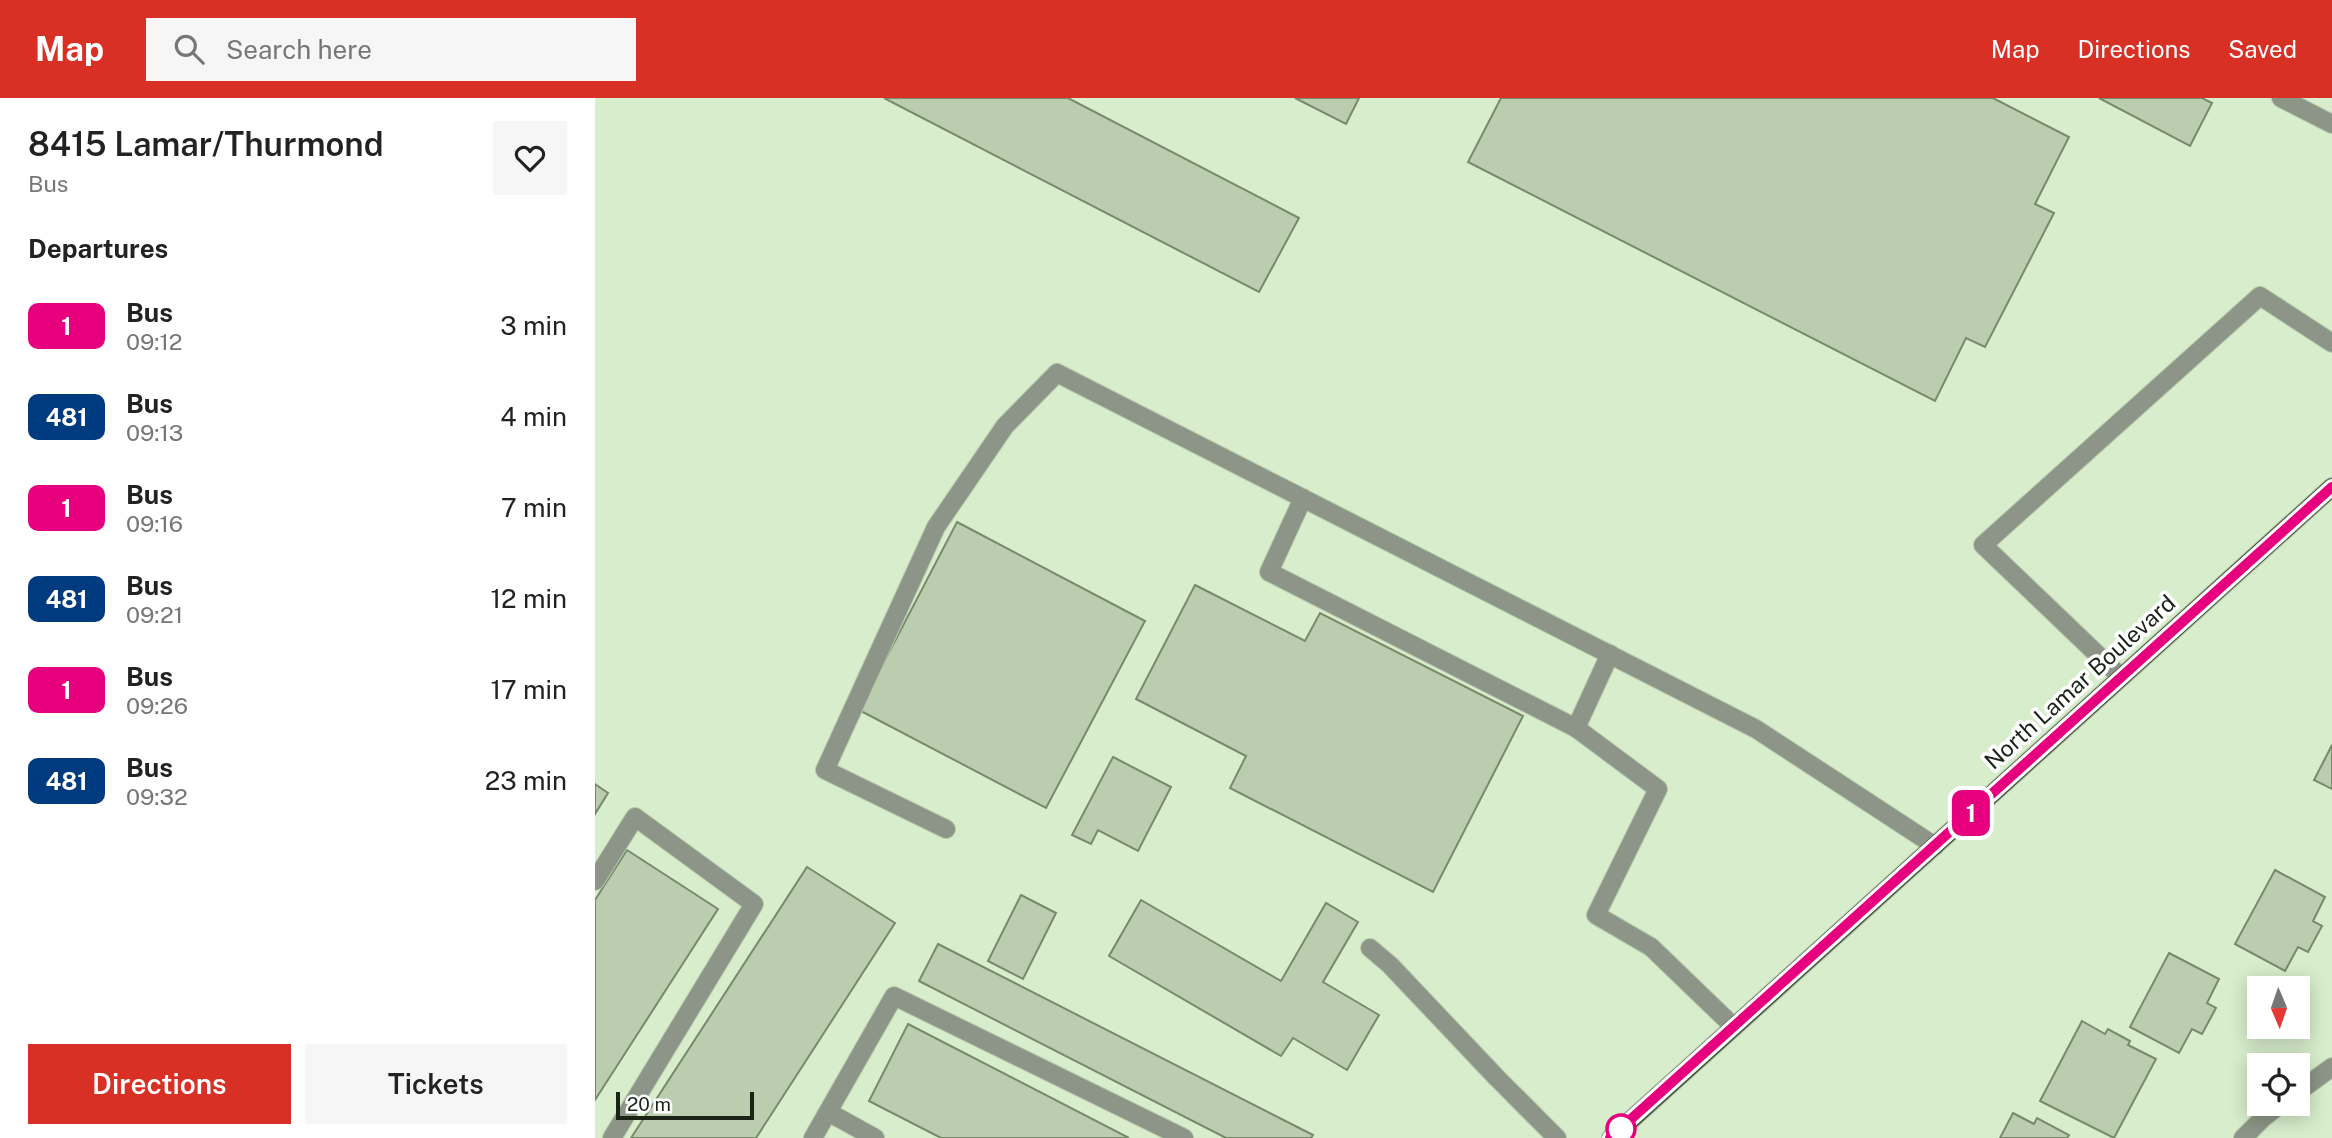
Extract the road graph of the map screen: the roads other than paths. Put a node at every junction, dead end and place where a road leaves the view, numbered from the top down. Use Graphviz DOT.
graph roads {
  1 [pos="2281,98"];
  2 [pos="2332,124"];
  3 [pos="2332,343"];
  4 [pos="2332,487"];
  5 [pos="1303,498"];
  6 [pos="1610,654"];
  7 [pos="2121,677"];
  8 [pos="1576,728"];
  9 [pos="946,829"];
  10 [pos="1935,846"];
  11 [pos="595,881"];
  12 [pos="1370,948"];
  13 [pos="1734,1027"];
  14 [pos="2332,1067"];
  15 [pos="2310,1083"];
  16 [pos="828,1112"];
  17 [pos="2265,1116"];
  18 [pos="612,1138"];
  19 [pos="813,1138"];
  20 [pos="875,1138"];
  21 [pos="1184,1138"];
  22 [pos="1557,1138"];
  23 [pos="1611,1138"];
  24 [pos="2243,1138"];
  1 -- 2 [label="street"];
  3 -- 7 [label="street"];
  4 -- 7 [label="main road, North Lamar Boulevard"];
  5 -- 6 [label="street"];
  5 -- 8 [label="street"];
  5 -- 9 [label="street"];
  6 -- 8 [label="street"];
  6 -- 10 [label="street"];
  7 -- 10 [label="main road, North Lamar Boulevard"];
  8 -- 13 [label="street"];
  10 -- 13 [label="main road, North Lamar Boulevard"];
  11 -- 18 [label="street"];
  12 -- 22 [label="street"];
  13 -- 23 [label="main road, North Lamar Boulevard"];
  14 -- 15 [label="street"];
  16 -- 19 [label="street"];
  16 -- 20 [label="street"];
  16 -- 21 [label="street"];
  17 -- 24 [label="street"];
}
